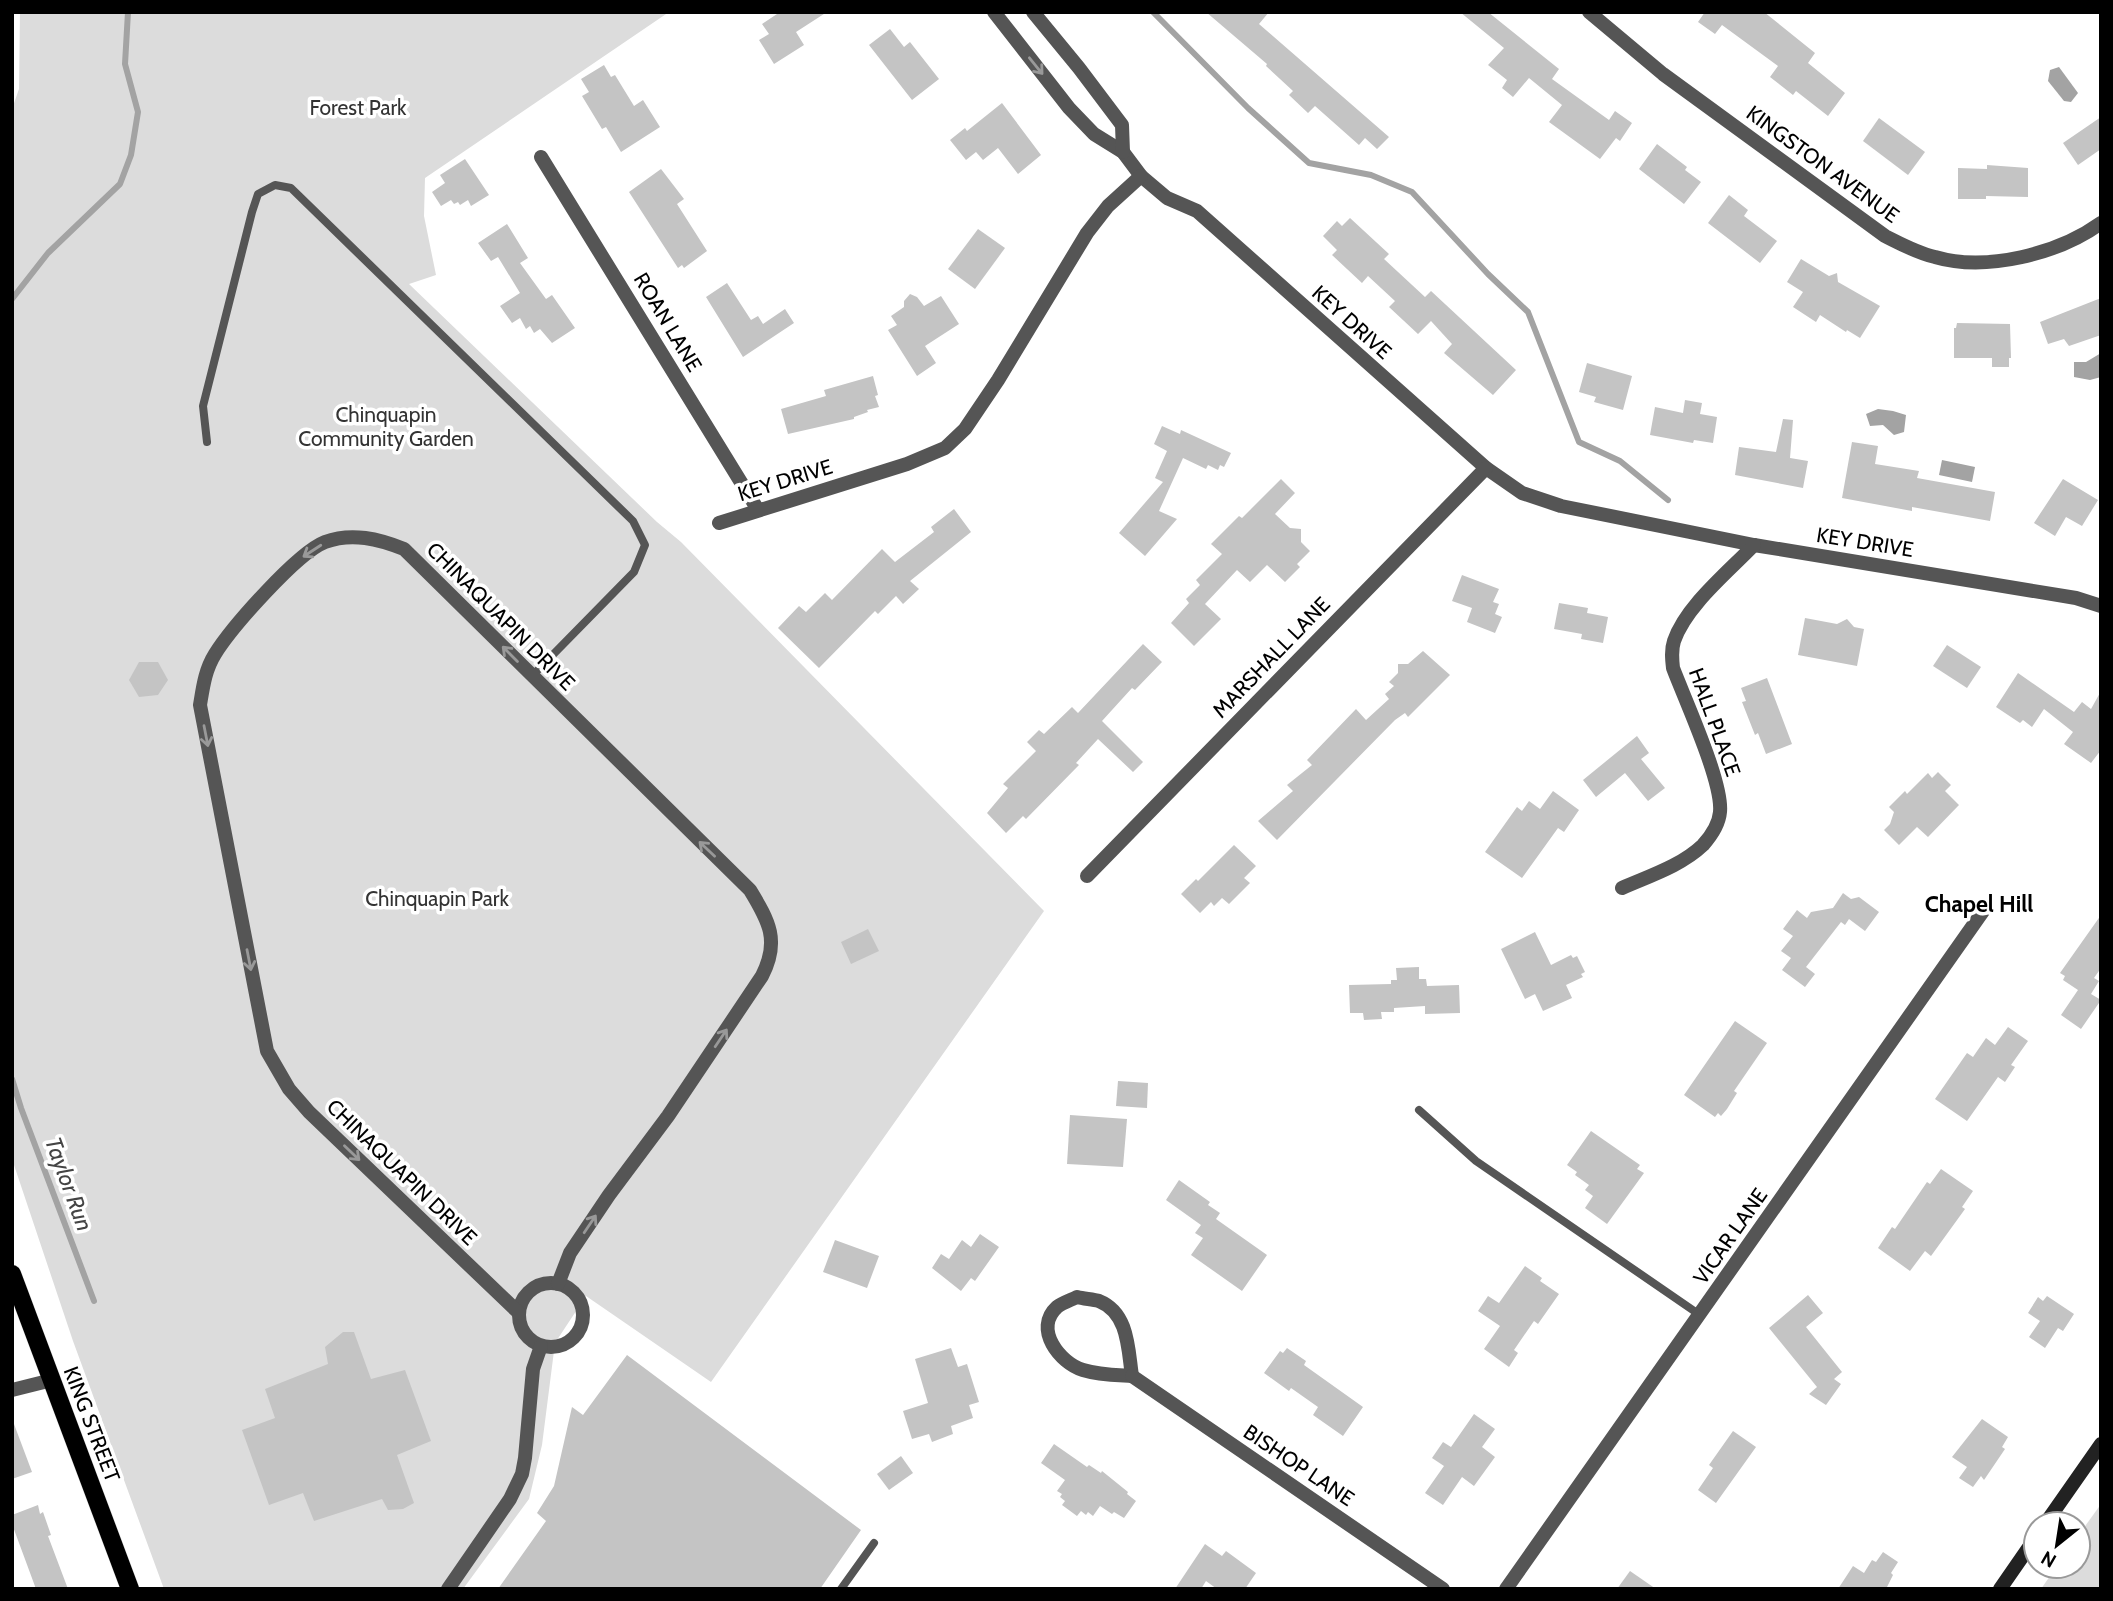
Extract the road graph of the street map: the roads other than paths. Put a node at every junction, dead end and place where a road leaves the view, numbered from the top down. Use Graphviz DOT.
graph roads {
  1 [pos="994,12"];
  2 [pos="1032,12"];
  3 [pos="1589,12"];
  4 [pos="1123,152"];
  5 [pos="541,157"];
  6 [pos="1141,176"];
  7 [pos="2101,223"];
  8 [pos="206,442"];
  9 [pos="1486,468"];
  10 [pos="758,510"];
  11 [pos="719,523"];
  12 [pos="1754,545"];
  13 [pos="2101,606"];
  14 [pos="532,676"];
  15 [pos="1087,876"];
  16 [pos="1622,888"];
  17 [pos="1986,907"];
  18 [pos="1419,1110"];
  19 [pos="12,1274"];
  20 [pos="558,1284"];
  21 [pos="519,1313"];
  22 [pos="1700,1315"];
  23 [pos="541,1346"];
  24 [pos="1132,1376"];
  25 [pos="52,1380"];
  26 [pos="12,1390"];
  27 [pos="2101,1444"];
  28 [pos="2055,1510"];
  29 [pos="874,1543"];
  30 [pos="2022,1557"];
  31 [pos="130,1589"];
  32 [pos="447,1589"];
  33 [pos="841,1589"];
  34 [pos="1443,1589"];
  35 [pos="1506,1589"];
  36 [pos="2000,1589"];
  1 -- 4 [label="street, one-way"];
  2 -- 4 [label="street"];
  3 -- 7 [label="street, KINGSTON AVENUE"];
  4 -- 6 [label="street"];
  5 -- 10 [label="street, ROAN LANE"];
  6 -- 9 [label="street, KEY DRIVE"];
  6 -- 10 [label="street, KEY DRIVE"];
  8 -- 14 [label="lane"];
  9 -- 12 [label="street, KEY DRIVE"];
  9 -- 15 [label="street, MARSHALL LANE"];
  10 -- 11 [label="street, KEY DRIVE"];
  12 -- 13 [label="street, KEY DRIVE"];
  12 -- 16 [label="street, HALL PLACE"];
  20 -- 14 [label="street, CHINAQUAPIN DRIVE, one-way"];
  14 -- 21 [label="street, CHINAQUAPIN DRIVE, one-way"];
  17 -- 22 [label="street, VICAR LANE"];
  18 -- 22 [label="lane"];
  19 -- 25 [label="main road, KING STREET"];
  20 -- 21 [label="street"];
  20 -- 23 [label="street"];
  21 -- 23 [label="street, CHINAQUAPIN DRIVE"];
  22 -- 35 [label="street, VICAR LANE"];
  23 -- 32 [label="street"];
  24 -- 24 [label="street, BISHOP LANE"];
  24 -- 34 [label="street, BISHOP LANE"];
  25 -- 26 [label="street"];
  25 -- 31 [label="main road, KING STREET"];
  27 -- 28 [label="main road"];
  29 -- 33 [label="lane"];
  30 -- 36 [label="main road"];
}
